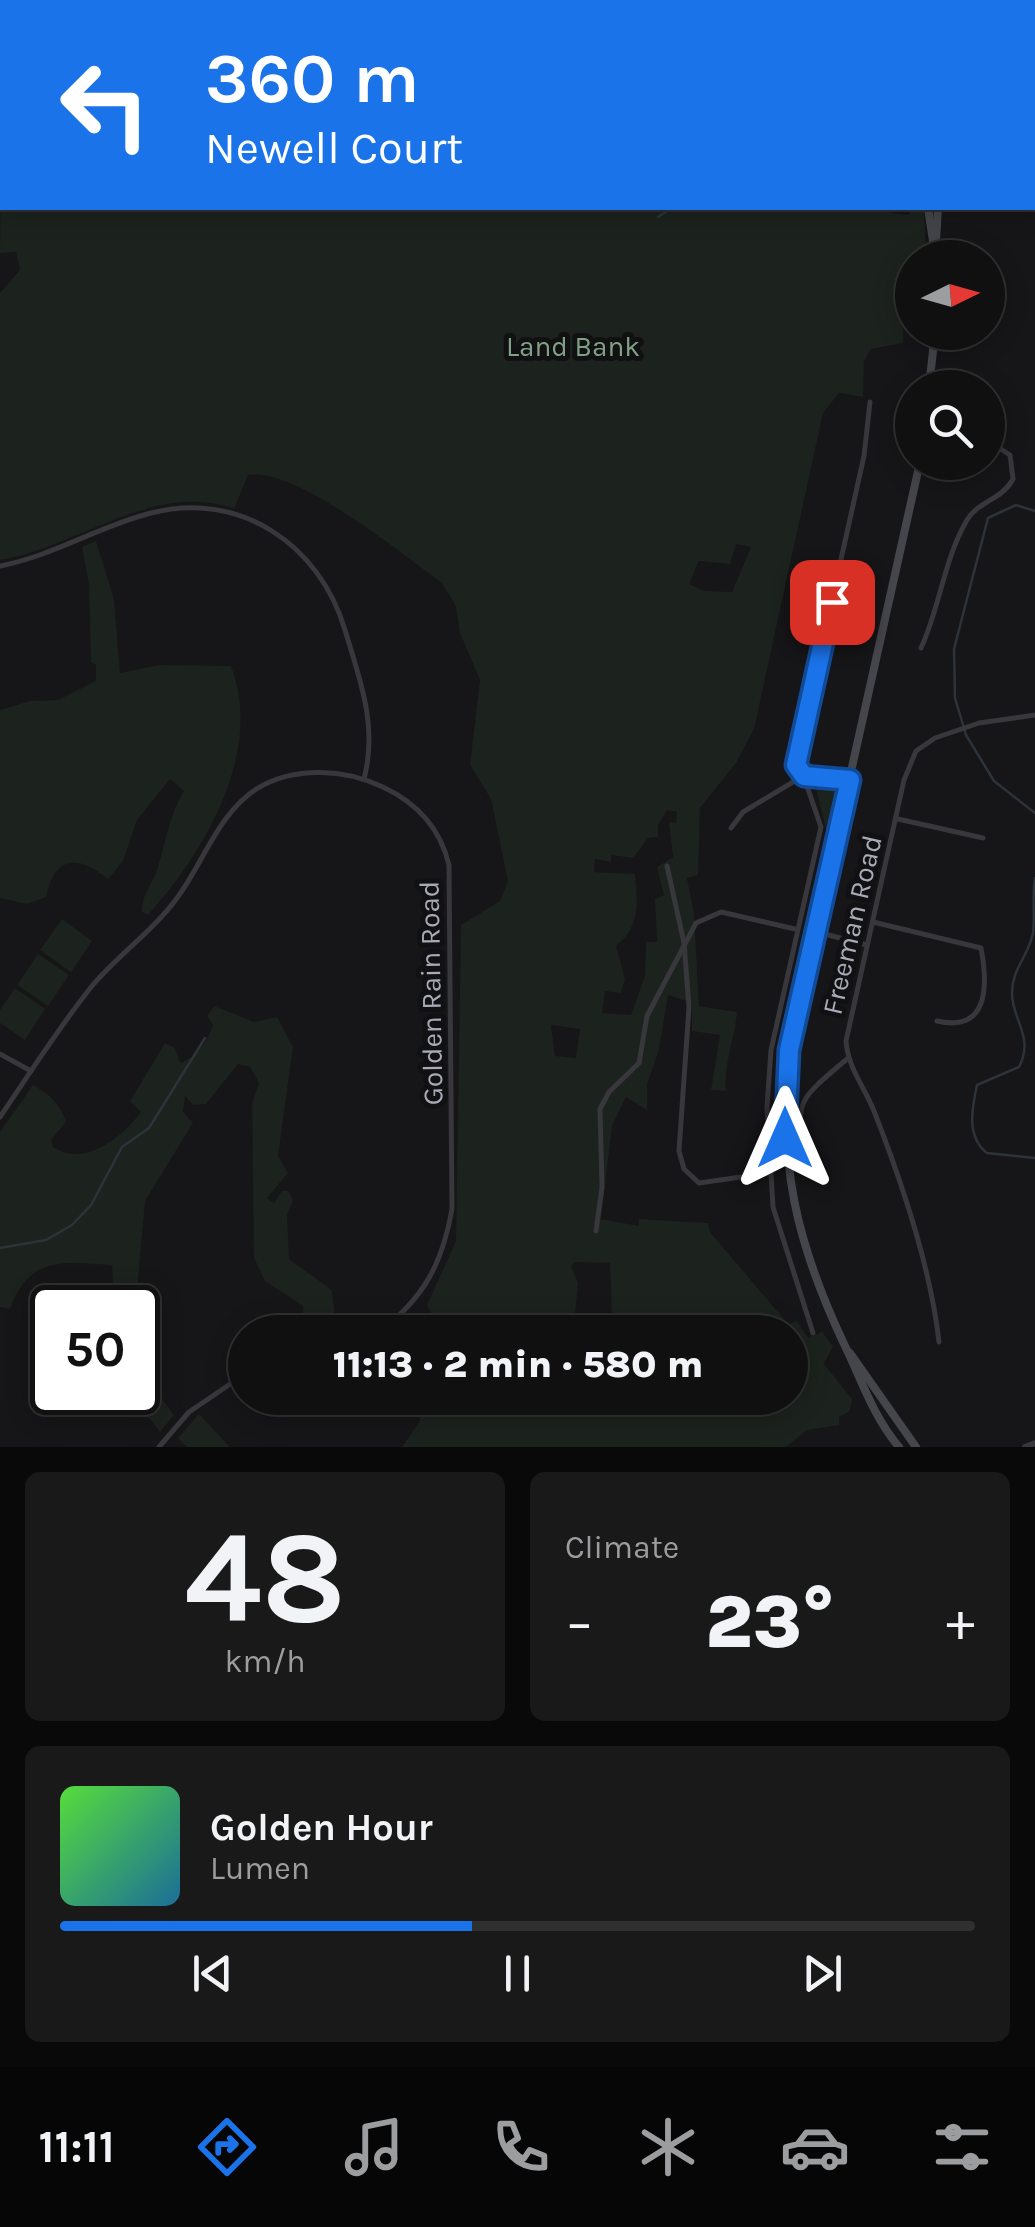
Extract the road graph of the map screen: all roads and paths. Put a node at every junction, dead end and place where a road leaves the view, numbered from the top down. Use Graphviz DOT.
graph roads {
  1 [pos="928,210"];
  2 [pos="938,210"];
  3 [pos="933,240"];
  4 [pos="936,240"];
  5 [pos="870,402"];
  6 [pos="1005,452"];
  7 [pos="916,480"];
  8 [pos="0,566"];
  9 [pos="921,648"];
  10 [pos="1035,715"];
  11 [pos="804,776"];
  12 [pos="364,778"];
  13 [pos="850,780"];
  14 [pos="898,820"];
  15 [pos="732,828"];
  16 [pos="983,838"];
  17 [pos="667,866"];
  18 [pos="873,922"];
  19 [pos="796,930"];
  20 [pos="817,932"];
  21 [pos="684,943"];
  22 [pos="868,945"];
  23 [pos="937,1021"];
  24 [pos="0,1054"];
  25 [pos="847,1058"];
  26 [pos="32,1071"];
  27 [pos="0,1117"];
  28 [pos="804,1172"];
  29 [pos="770,1174"];
  30 [pos="596,1231"];
  31 [pos="401,1315"];
  32 [pos="813,1333"];
  33 [pos="939,1342"];
  34 [pos="847,1350"];
  35 [pos="228,1385"];
  36 [pos="1035,1442"];
  37 [pos="158,1447"];
  38 [pos="896,1447"];
  39 [pos="916,1447"];
  40 [pos="1025,1447"];
  1 -- 3 [label="main road"];
  2 -- 4 [label="main road"];
  5 -- 11 [label="street"];
  6 -- 9 [label="street"];
  7 -- 13 [label="main road"];
  8 -- 12 [label="street"];
  10 -- 14 [label="street, Freeman Road"];
  11 -- 13 [label="street"];
  11 -- 15 [label="street"];
  11 -- 19 [label="street"];
  12 -- 26 [label="street, Golden Rain Road"];
  12 -- 31 [label="street, Golden Rain Road"];
  13 -- 20 [label="main road"];
  14 -- 16 [label="street"];
  14 -- 18 [label="street, Freeman Road"];
  17 -- 21 [label="street"];
  18 -- 22 [label="street, Freeman Road"];
  18 -- 23 [label="street"];
  19 -- 21 [label="street"];
  19 -- 29 [label="street"];
  20 -- 22 [label="street"];
  20 -- 34 [label="main road"];
  21 -- 29 [label="street"];
  21 -- 30 [label="street"];
  22 -- 25 [label="street, Freeman Road"];
  24 -- 26 [label="street"];
  25 -- 28 [label="street"];
  25 -- 33 [label="street, Freeman Road"];
  26 -- 27 [label="street, Golden Rain Road"];
  29 -- 32 [label="street"];
  34 -- 38 [label="main road"];
  34 -- 39 [label="main road"];
  35 -- 37 [label="street"];
  36 -- 40 [label="street"];
}
